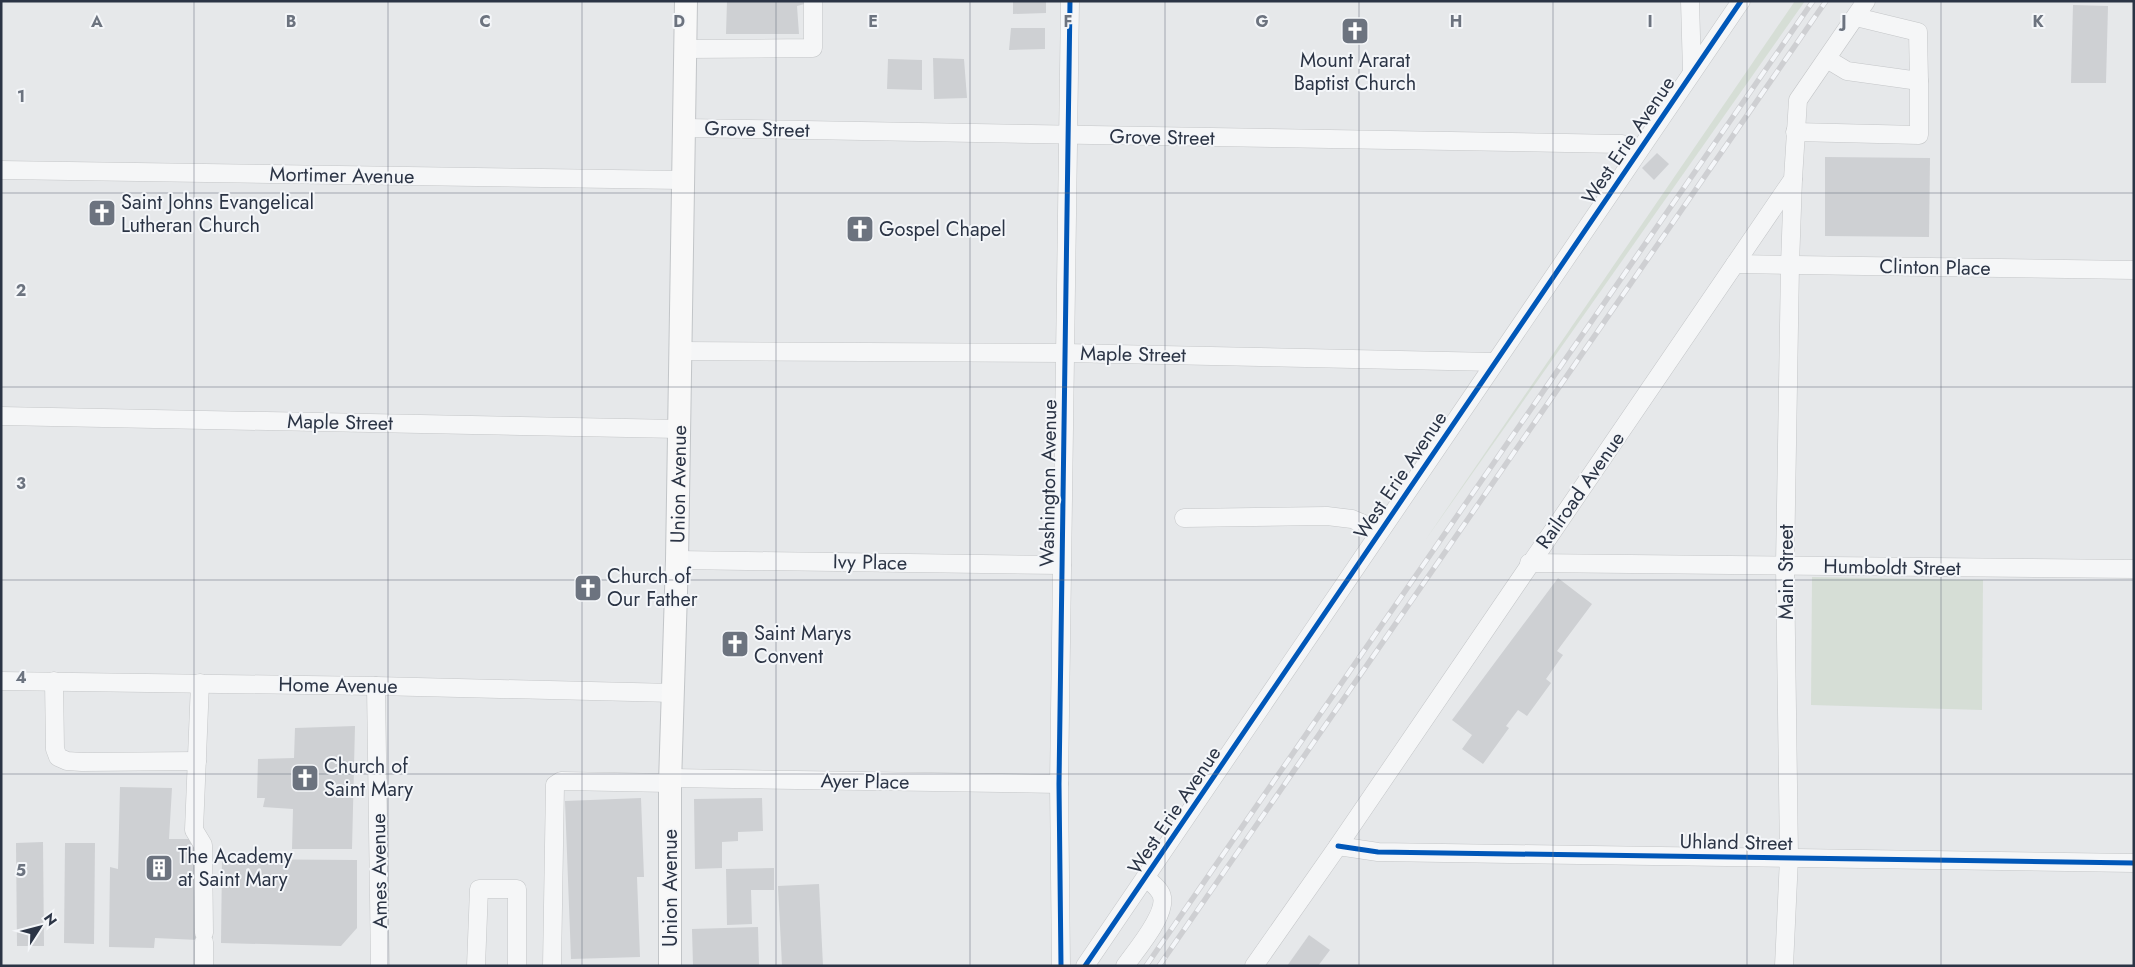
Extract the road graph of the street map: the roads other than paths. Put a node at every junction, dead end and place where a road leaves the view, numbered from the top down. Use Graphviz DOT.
graph roads {
  1 [pos="686,1"];
  2 [pos="813,1"];
  3 [pos="1070,1"];
  4 [pos="1690,1"];
  5 [pos="1741,1"];
  6 [pos="1866,1"];
  7 [pos="1856,17"];
  8 [pos="685,49"];
  9 [pos="1827,58"];
  10 [pos="1692,72"];
  11 [pos="1919,81"];
  12 [pos="684,128"];
  13 [pos="1796,132"];
  14 [pos="1068,136"];
  15 [pos="1639,150"];
  16 [pos="1,170"];
  17 [pos="1793,178"];
  18 [pos="682,180"];
  19 [pos="1735,264"];
  20 [pos="1790,265"];
  21 [pos="2134,270"];
  22 [pos="680,351"];
  23 [pos="1065,353"];
  24 [pos="1495,362"];
  25 [pos="1,416"];
  26 [pos="679,429"];
  27 [pos="1184,518"];
  28 [pos="1380,532"];
  29 [pos="677,560"];
  30 [pos="1530,563"];
  31 [pos="1062,564"];
  32 [pos="1785,565"];
  33 [pos="2134,570"];
  34 [pos="1,681"];
  35 [pos="54,682"];
  36 [pos="200,683"];
  37 [pos="376,686"];
  38 [pos="674,693"];
  39 [pos="197,761"];
  40 [pos="671,781"];
  41 [pos="1059,784"];
  42 [pos="1338,846"];
  43 [pos="1789,858"];
  44 [pos="2134,863"];
  45 [pos="1146,878"];
  46 [pos="204,966"];
  47 [pos="380,966"];
  48 [pos="476,966"];
  49 [pos="517,966"];
  50 [pos="552,966"];
  51 [pos="670,966"];
  52 [pos="1062,966"];
  53 [pos="1086,966"];
  54 [pos="1125,966"];
  55 [pos="1254,966"];
  56 [pos="1784,966"];
  1 -- 8 [label="main road, Union Avenue"];
  2 -- 8 [label="street"];
  3 -- 14 [label="street, Washington Avenue"];
  4 -- 10 [label="street"];
  5 -- 10 [label="street, West Erie Avenue"];
  6 -- 7 [label="street"];
  7 -- 9 [label="street"];
  7 -- 11 [label="street"];
  8 -- 12 [label="main road, Union Avenue"];
  9 -- 11 [label="street"];
  9 -- 13 [label="street"];
  10 -- 15 [label="street, West Erie Avenue"];
  11 -- 13 [label="street"];
  12 -- 14 [label="street, Grove Street"];
  12 -- 18 [label="main road, Union Avenue"];
  13 -- 17 [label="street"];
  14 -- 15 [label="street, Grove Street"];
  14 -- 23 [label="street, Washington Avenue"];
  15 -- 24 [label="street, West Erie Avenue"];
  16 -- 18 [label="street, Mortimer Avenue"];
  17 -- 19 [label="street, Railroad Avenue"];
  17 -- 20 [label="street, Main Street"];
  18 -- 22 [label="main road, Union Avenue"];
  19 -- 20 [label="street, Clinton Place"];
  19 -- 30 [label="street, Railroad Avenue"];
  20 -- 21 [label="street, Clinton Place"];
  20 -- 32 [label="street, Main Street"];
  22 -- 23 [label="street, Maple Street"];
  22 -- 26 [label="main road, Union Avenue"];
  23 -- 24 [label="street, Maple Street"];
  23 -- 31 [label="street, Washington Avenue"];
  24 -- 28 [label="street, West Erie Avenue"];
  25 -- 26 [label="street, Maple Street"];
  26 -- 29 [label="main road, Union Avenue"];
  27 -- 28 [label="street"];
  28 -- 45 [label="street, West Erie Avenue"];
  29 -- 31 [label="street, Ivy Place"];
  29 -- 38 [label="main road, Union Avenue"];
  30 -- 32 [label="street, Humboldt Street"];
  30 -- 42 [label="street, Railroad Avenue"];
  31 -- 41 [label="street, Washington Avenue"];
  32 -- 33 [label="street, Humboldt Street"];
  32 -- 43 [label="street, Main Street"];
  34 -- 35 [label="street, Home Avenue"];
  35 -- 36 [label="street, Home Avenue"];
  35 -- 39 [label="street"];
  36 -- 37 [label="street, Home Avenue"];
  36 -- 39 [label="street"];
  37 -- 38 [label="street, Home Avenue"];
  37 -- 47 [label="street, Ames Avenue"];
  38 -- 40 [label="main road, Union Avenue"];
  39 -- 46 [label="street"];
  40 -- 41 [label="street, Ayer Place"];
  40 -- 50 [label="street, Ayer Place"];
  40 -- 51 [label="main road, Union Avenue"];
  41 -- 52 [label="street, Washington Avenue"];
  42 -- 43 [label="street, Uhland Street"];
  42 -- 55 [label="street, Railroad Avenue"];
  43 -- 44 [label="street, Uhland Street"];
  43 -- 56 [label="street, Main Street"];
  45 -- 53 [label="street, West Erie Avenue"];
  45 -- 54 [label="street"];
  48 -- 49 [label="street"];
}
